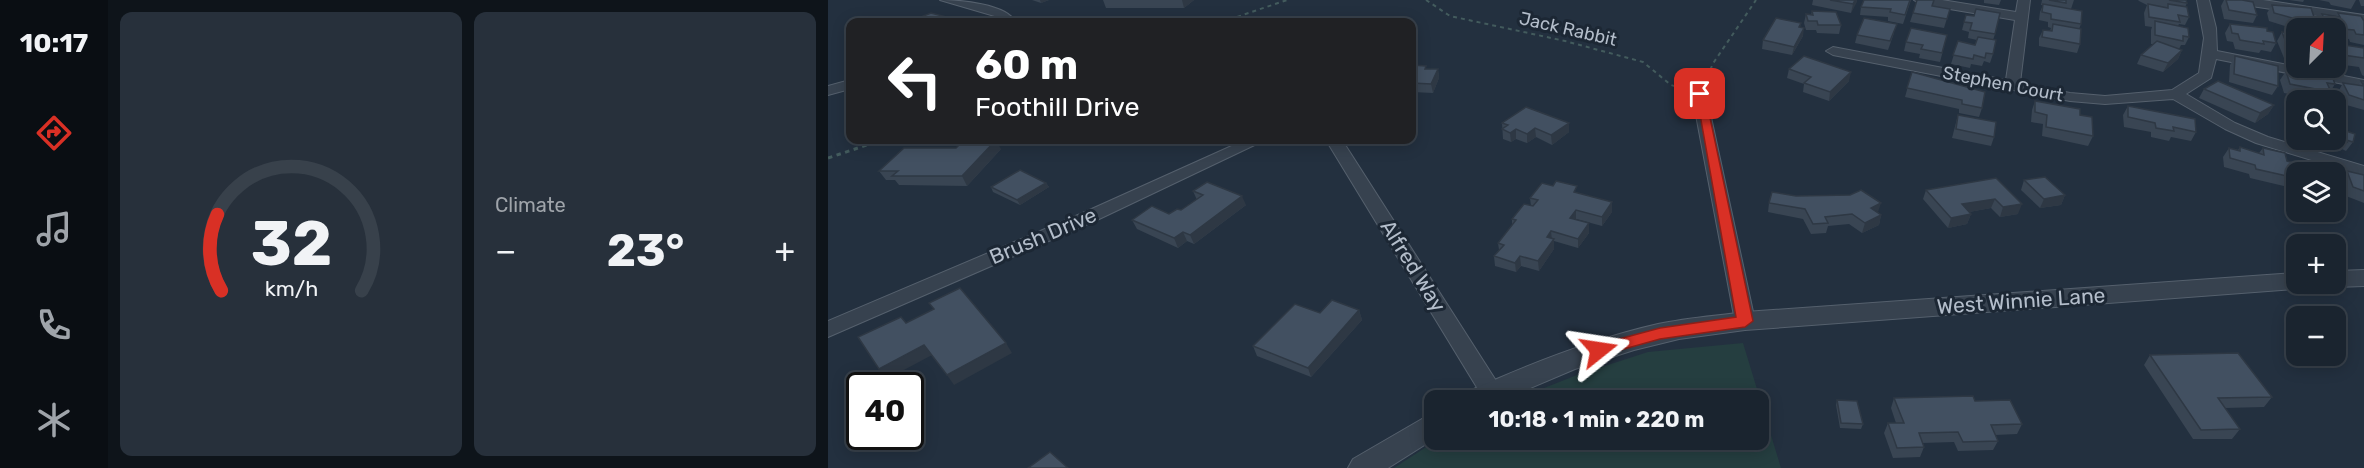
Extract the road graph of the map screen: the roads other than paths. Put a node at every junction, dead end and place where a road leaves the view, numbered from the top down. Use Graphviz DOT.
graph roads {
  1 [pos="946,0"];
  2 [pos="1920,0"];
  3 [pos="2024,0"];
  4 [pos="2203,0"];
  5 [pos="2238,0"];
  6 [pos="2022,17"];
  7 [pos="1007,18"];
  8 [pos="2364,19"];
  9 [pos="1833,51"];
  10 [pos="2213,54"];
  11 [pos="2364,84"];
  12 [pos="846,85"];
  13 [pos="2012,86"];
  14 [pos="828,91"];
  15 [pos="1700,94"];
  16 [pos="2176,94"];
  17 [pos="1248,144"];
  18 [pos="1336,144"];
  19 [pos="2364,171"];
  20 [pos="2364,278"];
  21 [pos="2346,279"];
  22 [pos="2286,282"];
  23 [pos="1745,321"];
  24 [pos="828,329"];
  25 [pos="1480,390"];
  26 [pos="1499,390"];
  27 [pos="1424,430"];
  28 [pos="1363,468"];
  1 -- 7 [label="street"];
  2 -- 6 [label="street"];
  3 -- 6 [label="street"];
  4 -- 10 [label="street"];
  5 -- 8 [label="street"];
  6 -- 13 [label="street"];
  9 -- 13 [label="street, Stephen Court"];
  10 -- 11 [label="street"];
  10 -- 16 [label="street"];
  12 -- 14 [label="street"];
  13 -- 16 [label="street, Stephen Court"];
  15 -- 23 [label="street"];
  16 -- 19 [label="street"];
  17 -- 24 [label="street, Brush Drive"];
  18 -- 25 [label="street, Alfred Way"];
  20 -- 21 [label="street"];
  22 -- 23 [label="street, West Winnie Lane"];
  23 -- 26 [label="street, West Winnie Lane"];
  27 -- 28 [label="street"];
}
